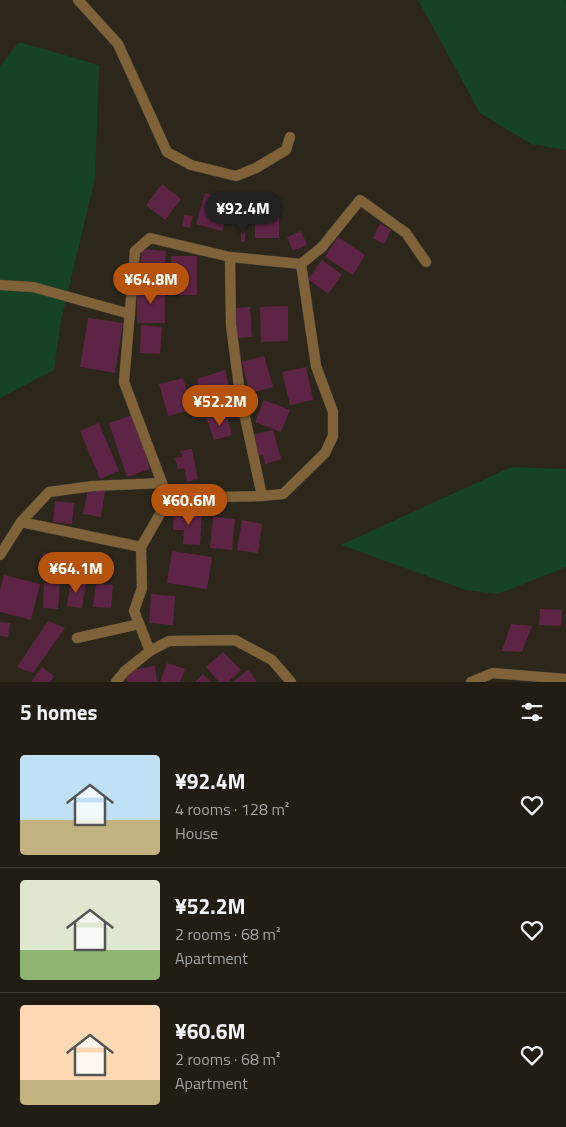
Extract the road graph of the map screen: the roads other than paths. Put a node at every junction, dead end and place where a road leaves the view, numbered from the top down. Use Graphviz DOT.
graph roads {
  1 [pos="78,0"];
  2 [pos="290,137"];
  3 [pos="230,257"];
  4 [pos="426,262"];
  5 [pos="301,264"];
  6 [pos="0,285"];
  7 [pos="130,314"];
  8 [pos="162,483"];
  9 [pos="262,496"];
  10 [pos="169,498"];
  11 [pos="21,522"];
  12 [pos="141,547"];
  13 [pos="0,555"];
  14 [pos="139,624"];
  15 [pos="77,638"];
  16 [pos="150,651"];
  17 [pos="566,679"];
  18 [pos="116,682"];
  19 [pos="291,682"];
  20 [pos="470,682"];
  1 -- 2 [label="street"];
  3 -- 5 [label="street"];
  3 -- 7 [label="street"];
  3 -- 9 [label="street"];
  4 -- 5 [label="street"];
  5 -- 9 [label="street"];
  6 -- 7 [label="street"];
  7 -- 8 [label="street"];
  8 -- 10 [label="street"];
  8 -- 11 [label="street"];
  9 -- 10 [label="street"];
  10 -- 12 [label="street"];
  11 -- 12 [label="street"];
  11 -- 13 [label="street"];
  12 -- 14 [label="street"];
  14 -- 15 [label="street"];
  14 -- 16 [label="street"];
  16 -- 18 [label="street"];
  16 -- 19 [label="street"];
  17 -- 20 [label="street"];
}
